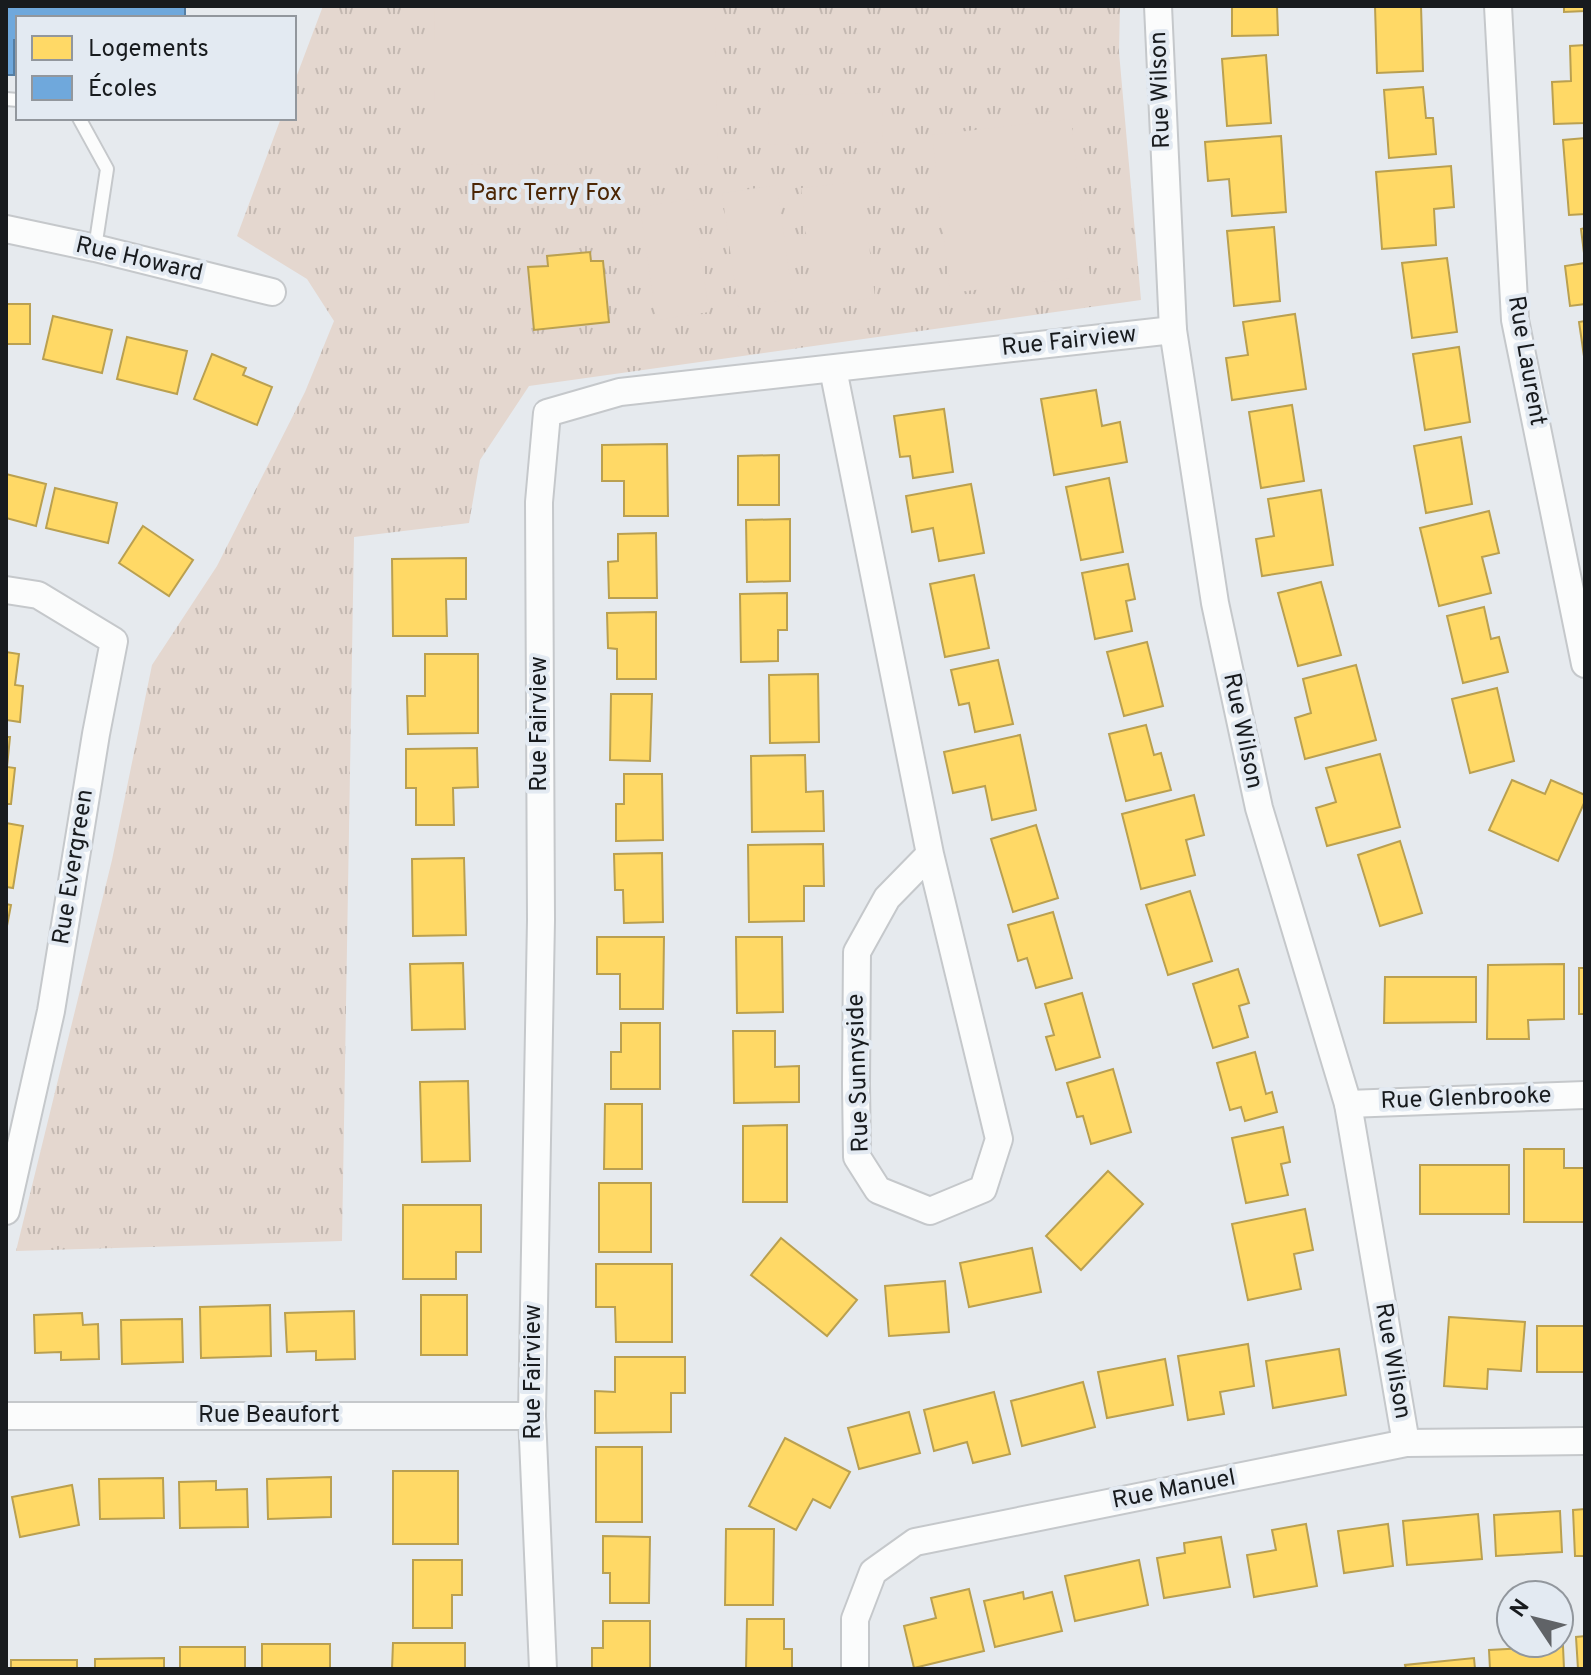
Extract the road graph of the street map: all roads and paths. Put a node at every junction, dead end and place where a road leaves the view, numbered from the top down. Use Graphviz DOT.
graph roads {
  1 [pos="1158,6"];
  2 [pos="1498,6"];
  3 [pos="80,120"];
  4 [pos="6,229"];
  5 [pos="95,248"];
  6 [pos="272,292"];
  7 [pos="1173,330"];
  8 [pos="833,369"];
  9 [pos="6,590"];
  10 [pos="1585,664"];
  11 [pos="930,854"];
  12 [pos="1585,1095"];
  13 [pos="1348,1104"];
  14 [pos="6,1211"];
  15 [pos="6,1416"];
  16 [pos="532,1416"];
  17 [pos="1585,1441"];
  18 [pos="1406,1443"];
  19 [pos="543,1669"];
  20 [pos="855,1669"];
  1 -- 7 [label="street, Rue Wilson"];
  2 -- 10 [label="street, Rue Laurent"];
  3 -- 5 [label="lane"];
  4 -- 5 [label="street, Rue Howard"];
  5 -- 6 [label="street, Rue Howard"];
  7 -- 8 [label="street, Rue Fairview"];
  7 -- 13 [label="street, Rue Wilson"];
  8 -- 11 [label="street, Rue Sunnyside"];
  8 -- 16 [label="street, Rue Fairview"];
  9 -- 14 [label="street, Rue Evergreen"];
  11 -- 11 [label="street, Rue Sunnyside"];
  12 -- 13 [label="street, Rue Glenbrooke"];
  13 -- 18 [label="street, Rue Wilson"];
  15 -- 16 [label="street, Rue Beaufort"];
  16 -- 19 [label="street, Rue Fairview"];
  17 -- 18 [label="street, Rue Manuel"];
  18 -- 20 [label="street, Rue Manuel"];
}
